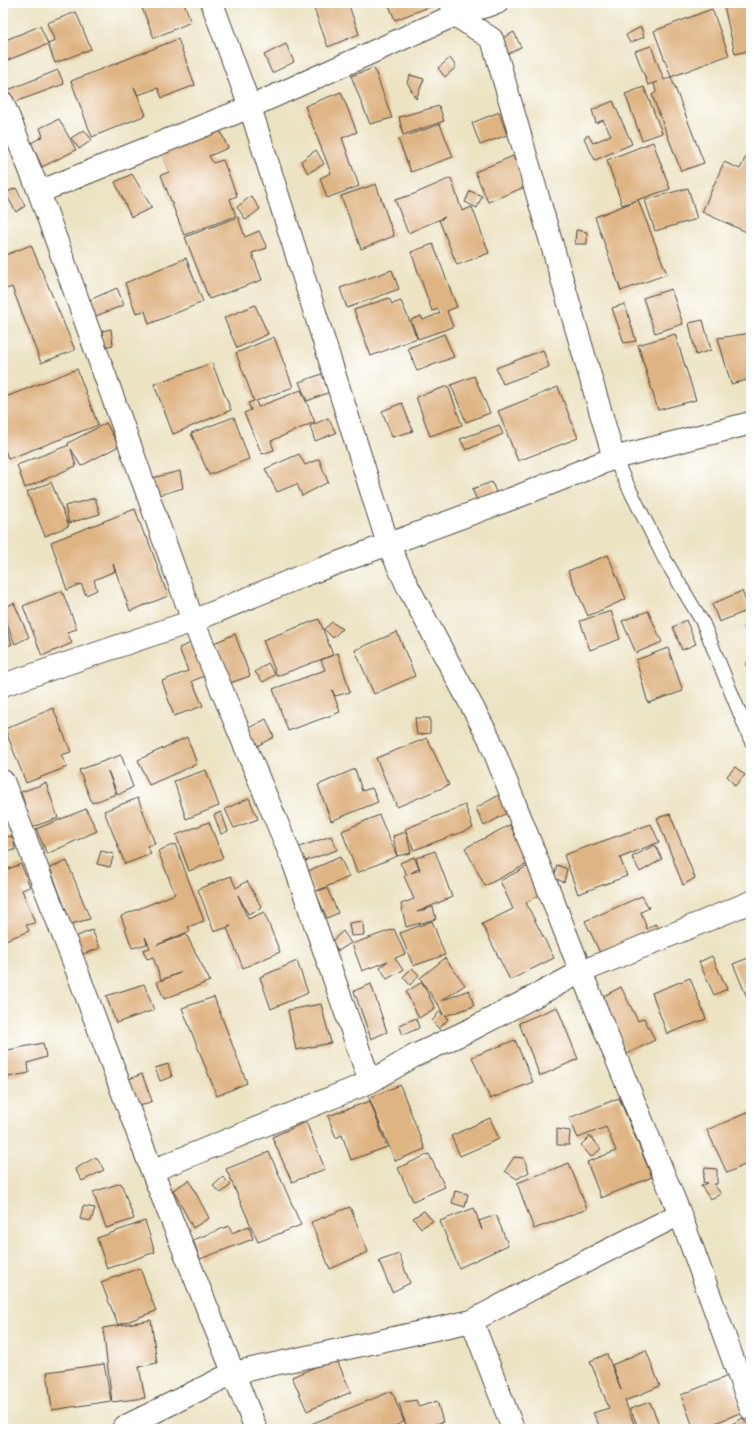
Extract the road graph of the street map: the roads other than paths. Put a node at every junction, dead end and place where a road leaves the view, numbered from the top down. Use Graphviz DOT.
graph roads {
  1 [pos="212,3"];
  2 [pos="497,3"];
  3 [pos="453,9"];
  4 [pos="3,103"];
  5 [pos="250,107"];
  6 [pos="39,192"];
  7 [pos="751,423"];
  8 [pos="614,458"];
  9 [pos="388,544"];
  10 [pos="193,621"];
  11 [pos="3,685"];
  12 [pos="751,741"];
  13 [pos="3,781"];
  14 [pos="751,902"];
  15 [pos="581,972"];
  16 [pos="370,1082"];
  17 [pos="152,1171"];
  18 [pos="680,1214"];
  19 [pos="472,1321"];
  20 [pos="233,1373"];
  21 [pos="751,1410"];
  22 [pos="123,1429"];
  23 [pos="256,1429"];
  24 [pos="513,1429"];
  1 -- 5 [label="street"];
  2 -- 3 [label="street"];
  3 -- 5 [label="street"];
  3 -- 8 [label="street"];
  4 -- 6 [label="street"];
  5 -- 6 [label="street"];
  5 -- 9 [label="street"];
  6 -- 10 [label="street"];
  7 -- 8 [label="street"];
  8 -- 9 [label="street"];
  8 -- 12 [label="lane"];
  9 -- 10 [label="street"];
  9 -- 15 [label="street"];
  10 -- 11 [label="street"];
  10 -- 16 [label="street"];
  13 -- 17 [label="street"];
  14 -- 15 [label="street"];
  15 -- 16 [label="street"];
  15 -- 18 [label="street"];
  16 -- 17 [label="street"];
  17 -- 20 [label="street"];
  18 -- 19 [label="street"];
  18 -- 21 [label="street"];
  19 -- 20 [label="street"];
  19 -- 24 [label="street"];
  20 -- 22 [label="street"];
  20 -- 23 [label="street"];
}
